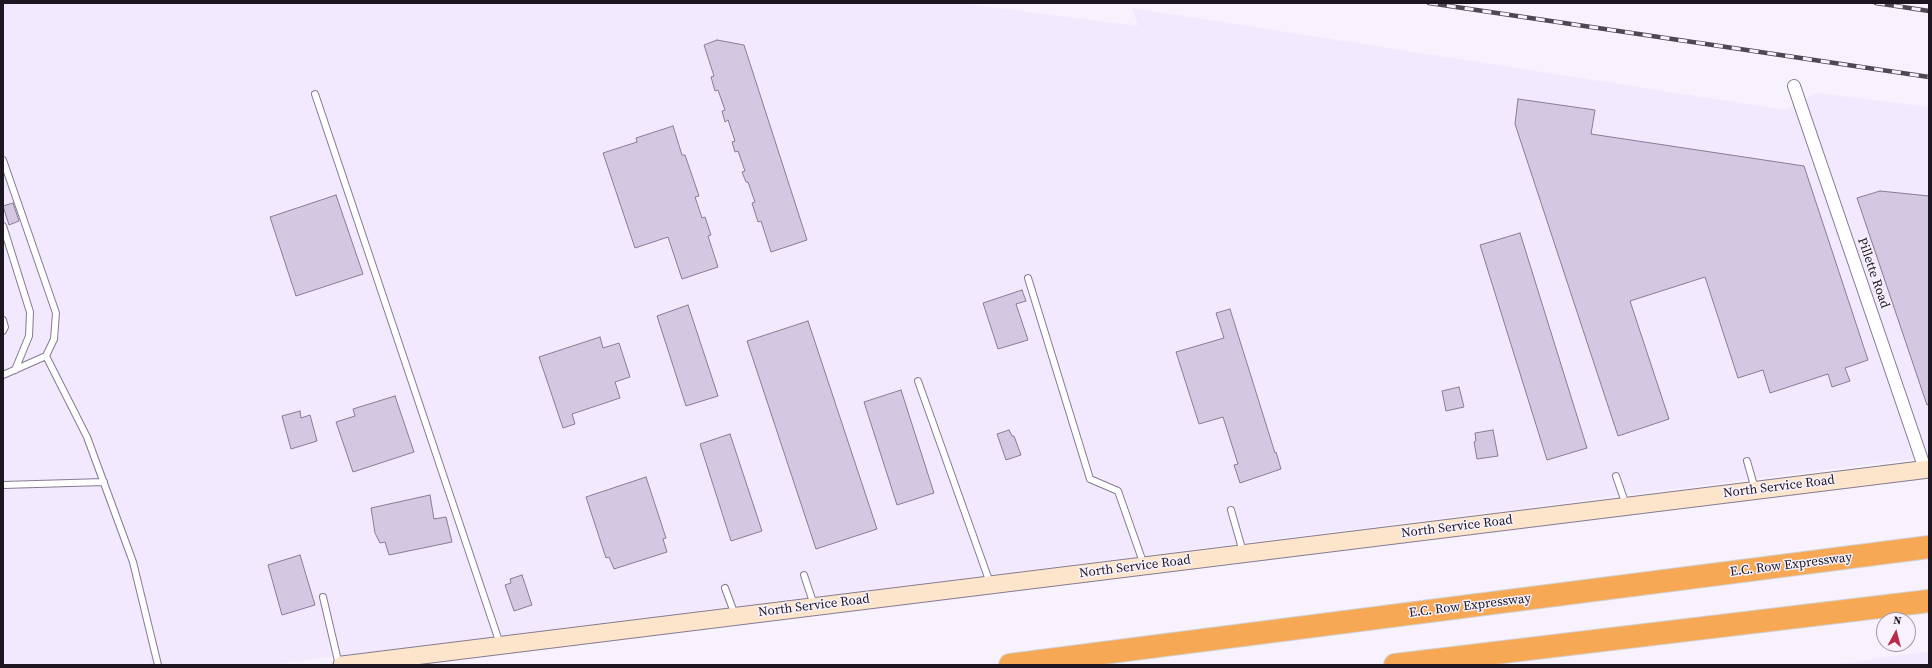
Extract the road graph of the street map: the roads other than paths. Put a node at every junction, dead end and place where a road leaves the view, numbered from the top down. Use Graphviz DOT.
graph roads {
  1 [pos="1794,86"];
  2 [pos="315,94"];
  3 [pos="3,160"];
  4 [pos="3,226"];
  5 [pos="1028,278"];
  6 [pos="3,320"];
  7 [pos="3,331"];
  8 [pos="46,356"];
  9 [pos="15,370"];
  10 [pos="3,375"];
  11 [pos="918,381"];
  12 [pos="1747,461"];
  13 [pos="1927,469"];
  14 [pos="1616,476"];
  15 [pos="104,482"];
  16 [pos="3,484"];
  17 [pos="1755,490"];
  18 [pos="1626,506"];
  19 [pos="1231,510"];
  20 [pos="1929,547"];
  21 [pos="1244,553"];
  22 [pos="1144,566"];
  23 [pos="804,574"];
  24 [pos="990,585"];
  25 [pos="725,588"];
  26 [pos="323,596"];
  27 [pos="1929,601"];
  28 [pos="815,606"];
  29 [pos="735,616"];
  30 [pos="501,645"];
  31 [pos="158,665"];
  32 [pos="339,665"];
  33 [pos="342,665"];
  34 [pos="1010,665"];
  35 [pos="1395,665"];
  1 -- 13 [label="street, Pillette Road"];
  2 -- 30 [label="lane"];
  3 -- 8 [label="lane"];
  4 -- 9 [label="lane"];
  5 -- 22 [label="lane"];
  6 -- 7 [label="lane"];
  8 -- 9 [label="lane"];
  8 -- 15 [label="lane"];
  9 -- 10 [label="lane"];
  11 -- 24 [label="lane"];
  12 -- 17 [label="lane"];
  13 -- 17 [label="street, North Service Road"];
  14 -- 18 [label="lane"];
  15 -- 16 [label="lane"];
  15 -- 31 [label="lane"];
  17 -- 18 [label="street, North Service Road"];
  18 -- 21 [label="street, North Service Road"];
  19 -- 21 [label="lane"];
  20 -- 34 [label="highway, E.C. Row Expressway"];
  21 -- 22 [label="street, North Service Road"];
  22 -- 24 [label="street, North Service Road"];
  23 -- 28 [label="lane"];
  24 -- 28 [label="street, North Service Road"];
  25 -- 29 [label="lane"];
  26 -- 32 [label="lane"];
  27 -- 35 [label="highway"];
  28 -- 29 [label="street, North Service Road"];
  29 -- 30 [label="street, North Service Road"];
  30 -- 33 [label="street, North Service Road"];
}
